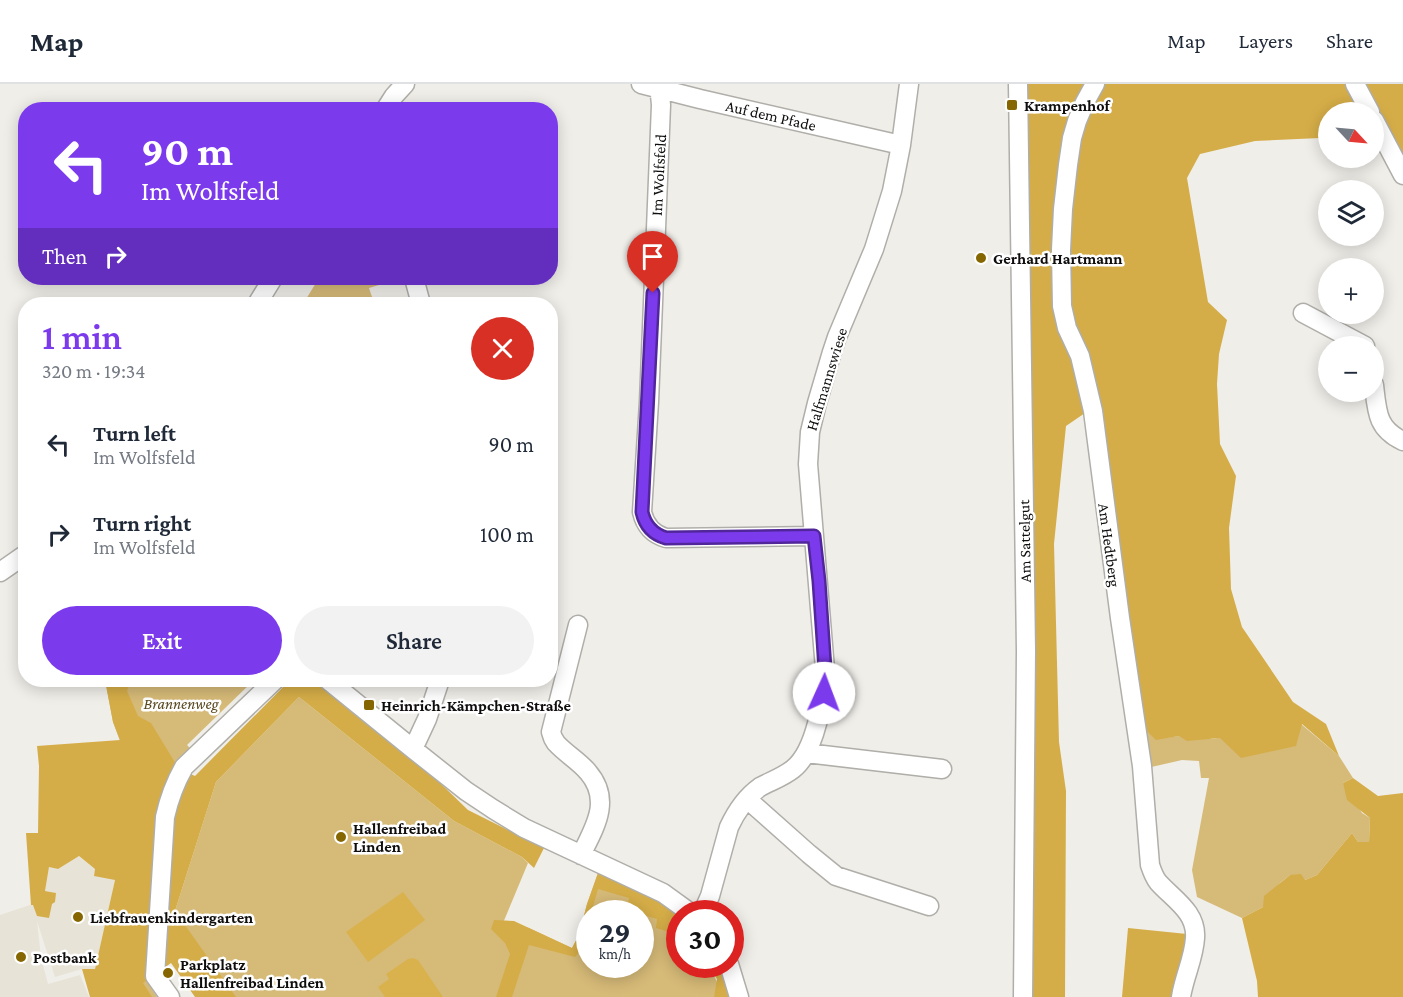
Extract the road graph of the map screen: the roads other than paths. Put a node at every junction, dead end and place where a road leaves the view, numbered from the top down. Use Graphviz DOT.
graph roads {
  1 [pos="405,84"];
  2 [pos="909,84"];
  3 [pos="1018,84"];
  4 [pos="1095,84"];
  5 [pos="1355,84"];
  6 [pos="653,85"];
  7 [pos="390,102"];
  8 [pos="1365,102"];
  9 [pos="1384,139"];
  10 [pos="902,145"];
  11 [pos="1403,175"];
  12 [pos="1303,314"];
  13 [pos="1346,336"];
  14 [pos="1376,402"];
  15 [pos="1403,441"];
  16 [pos="814,536"];
  17 [pos="18,560"];
  18 [pos="0,572"];
  19 [pos="579,625"];
  20 [pos="267,687"];
  21 [pos="337,687"];
  22 [pos="438,687"];
  23 [pos="413,749"];
  24 [pos="806,753"];
  25 [pos="942,769"];
  26 [pos="747,799"];
  27 [pos="581,855"];
  28 [pos="673,900"];
  29 [pos="708,900"];
  30 [pos="929,906"];
  31 [pos="733,978"];
  32 [pos="170,997"];
  33 [pos="739,997"];
  34 [pos="1023,997"];
  35 [pos="1181,997"];
  1 -- 7 [label="street"];
  2 -- 10 [label="street, Halfmannswiese"];
  3 -- 34 [label="street, Am Sattelgut"];
  4 -- 35 [label="street, Am Hedtberg"];
  5 -- 8 [label="street"];
  6 -- 10 [label="street, Auf dem Pfade"];
  6 -- 16 [label="street, Im Wolfsfeld"];
  9 -- 11 [label="street"];
  10 -- 16 [label="street, Halfmannswiese"];
  12 -- 13 [label="street"];
  14 -- 15 [label="street"];
  16 -- 24 [label="street, Halfmannswiese"];
  17 -- 18 [label="street"];
  19 -- 27 [label="street"];
  20 -- 32 [label="street"];
  21 -- 23 [label="street"];
  22 -- 23 [label="street"];
  23 -- 27 [label="street"];
  24 -- 25 [label="street"];
  24 -- 26 [label="street, Halfmannswiese"];
  26 -- 29 [label="street, Halfmannswiese"];
  26 -- 30 [label="street"];
  27 -- 28 [label="street"];
  31 -- 33 [label="street"];
}
